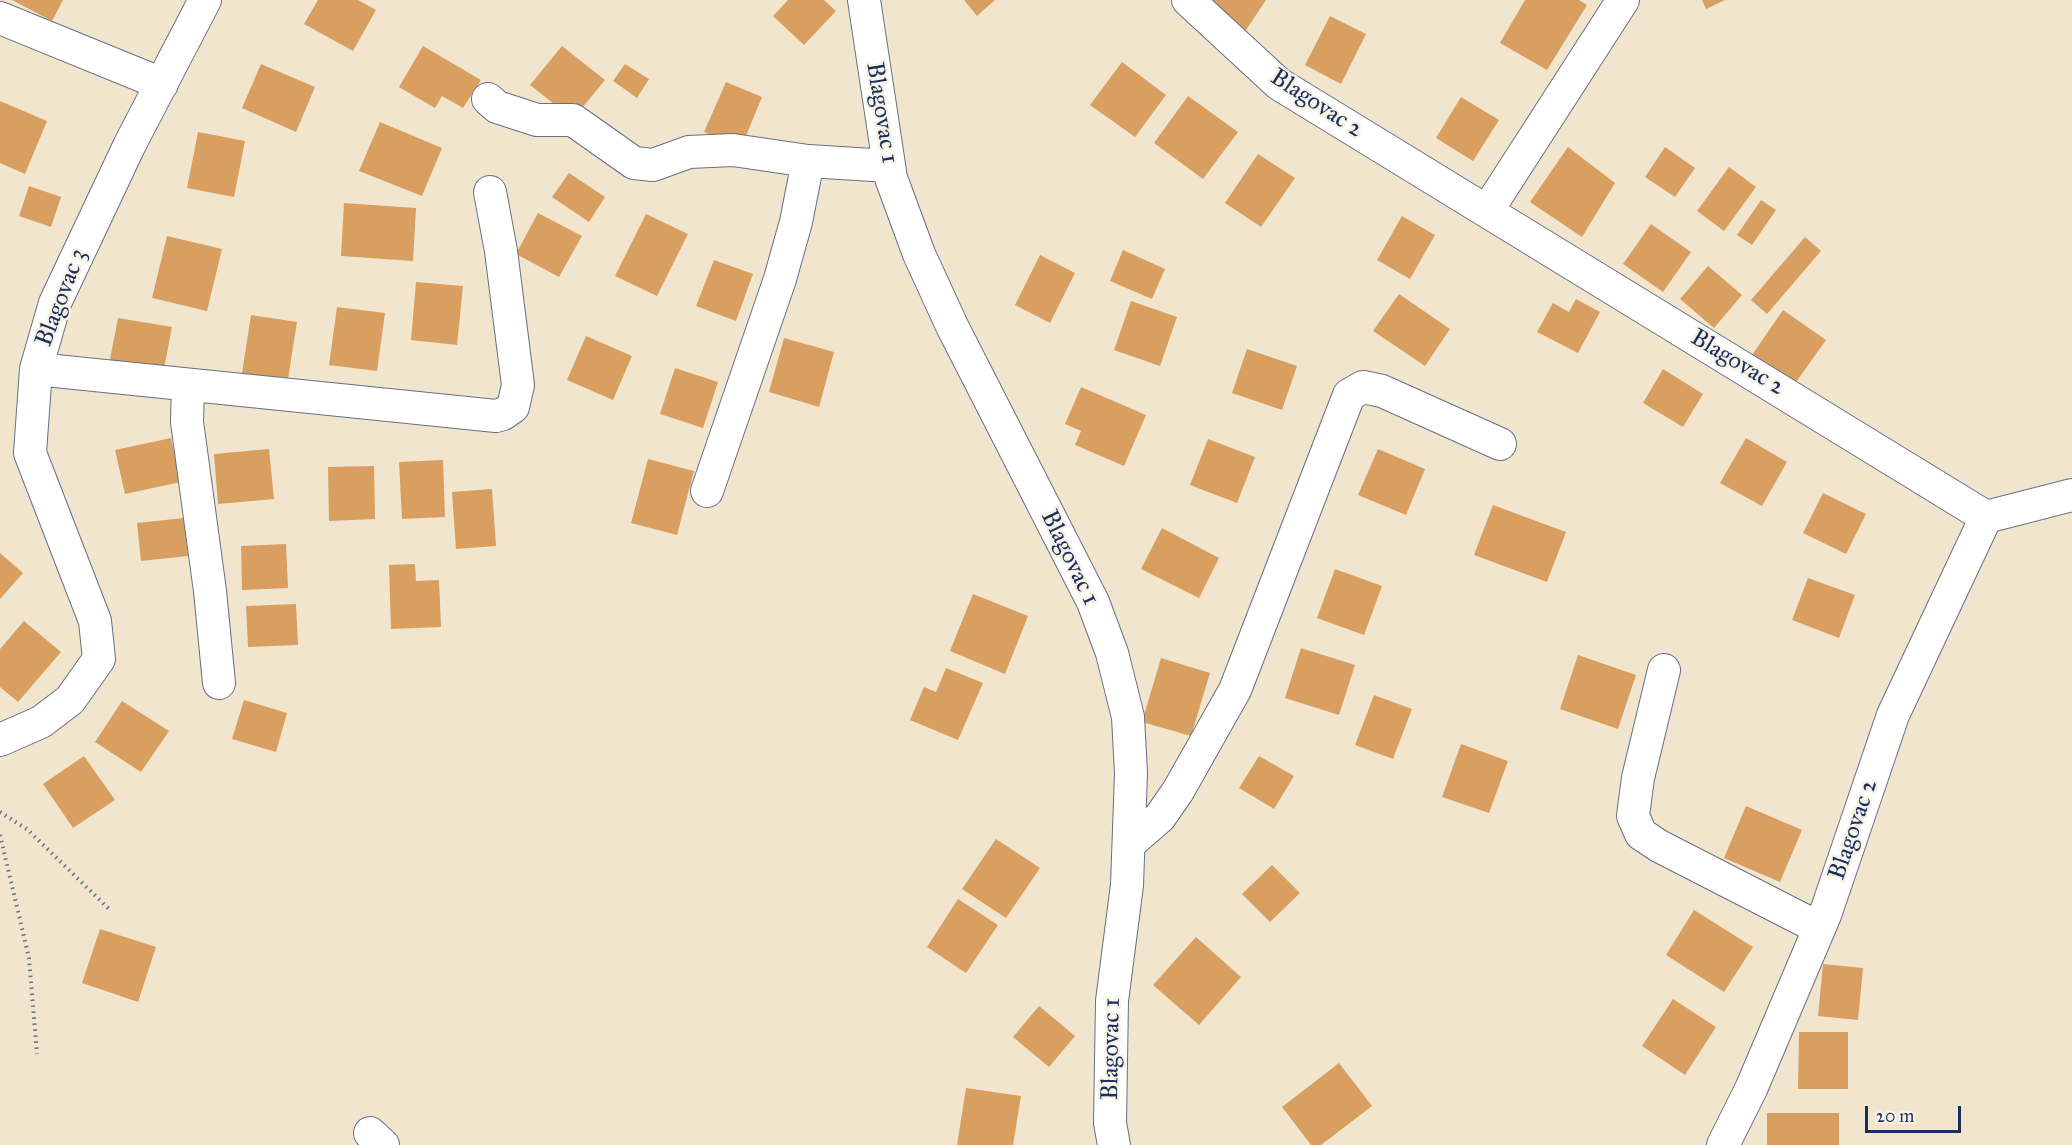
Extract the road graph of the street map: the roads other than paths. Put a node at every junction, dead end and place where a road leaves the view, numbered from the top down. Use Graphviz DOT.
graph roads {
  1 [pos="205,0"];
  2 [pos="864,0"];
  3 [pos="1188,0"];
  4 [pos="1623,0"];
  5 [pos="0,18"];
  6 [pos="162,84"];
  7 [pos="488,99"];
  8 [pos="808,161"];
  9 [pos="889,166"];
  10 [pos="490,192"];
  11 [pos="1486,211"];
  12 [pos="36,369"];
  13 [pos="188,385"];
  14 [pos="1500,444"];
  15 [pos="707,491"];
  16 [pos="2072,495"];
  17 [pos="1986,517"];
  18 [pos="1664,670"];
  19 [pos="219,683"];
  20 [pos="0,741"];
  21 [pos="1129,844"];
  22 [pos="1819,928"];
  23 [pos="1114,1145"];
  24 [pos="1723,1145"];
  1 -- 6 [label="street, Blagovac 3"];
  2 -- 9 [label="street, Blagovac 1"];
  3 -- 11 [label="street, Blagovac 2"];
  4 -- 11 [label="street"];
  5 -- 6 [label="street"];
  6 -- 12 [label="street, Blagovac 3"];
  7 -- 8 [label="street"];
  8 -- 9 [label="street"];
  8 -- 15 [label="street"];
  9 -- 21 [label="street, Blagovac 1"];
  10 -- 13 [label="street"];
  11 -- 17 [label="street, Blagovac 2"];
  12 -- 13 [label="street"];
  12 -- 20 [label="street, Blagovac 3"];
  13 -- 19 [label="street"];
  14 -- 21 [label="street"];
  16 -- 17 [label="street"];
  17 -- 22 [label="street, Blagovac 2"];
  18 -- 22 [label="street"];
  21 -- 23 [label="street, Blagovac 1"];
  22 -- 24 [label="street, Blagovac 2"];
}
